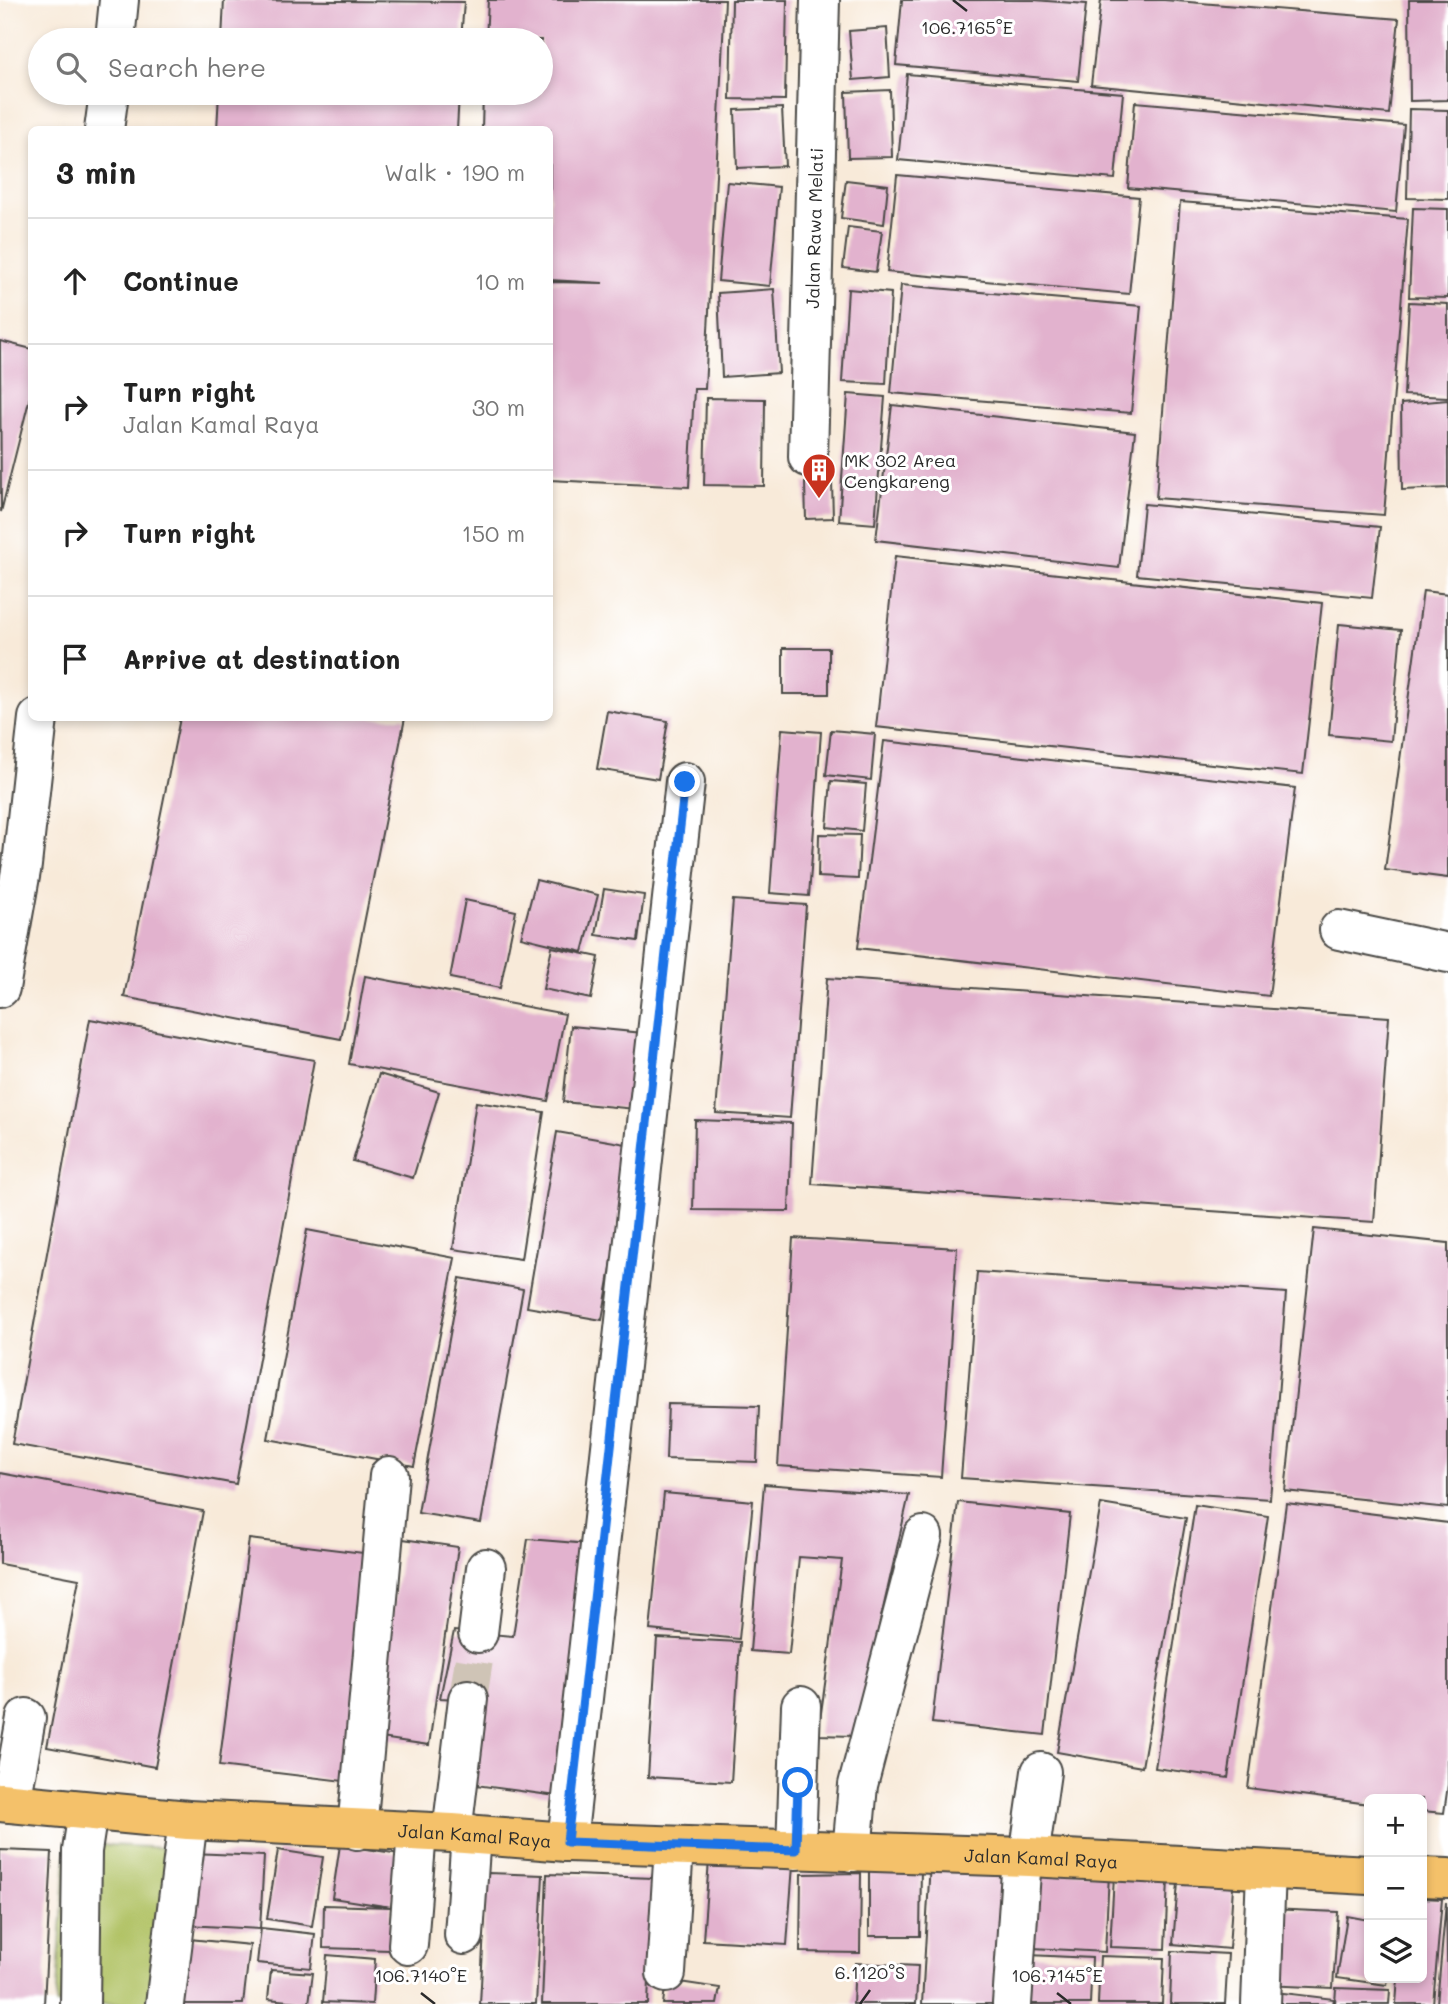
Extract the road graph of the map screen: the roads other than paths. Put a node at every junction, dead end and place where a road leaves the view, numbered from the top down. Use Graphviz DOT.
graph roads {
  1 [pos="119,0"];
  2 [pos="820,0"];
  3 [pos="116,28"];
  4 [pos="107,105"];
  5 [pos="105,126"];
  6 [pos="808,457"];
  7 [pos="37,721"];
  8 [pos="685,782"];
  9 [pos="11,862"];
  10 [pos="1339,930"];
  11 [pos="1448,953"];
  12 [pos="0,988"];
  13 [pos="389,1476"];
  14 [pos="923,1536"];
  15 [pos="486,1568"];
  16 [pos="478,1633"];
  17 [pos="468,1699"];
  18 [pos="801,1706"];
  19 [pos="26,1718"];
  20 [pos="1041,1772"];
  21 [pos="6,1803"];
  22 [pos="88,1812"];
  23 [pos="188,1820"];
  24 [pos="357,1830"];
  25 [pos="447,1833"];
  26 [pos="567,1842"];
  27 [pos="674,1846"];
  28 [pos="796,1850"];
  29 [pos="852,1852"];
  30 [pos="1025,1857"];
  31 [pos="1266,1870"];
  32 [pos="1364,1875"];
  33 [pos="1427,1877"];
  34 [pos="1448,1878"];
  35 [pos="464,1935"];
  36 [pos="408,1945"];
  37 [pos="666,1973"];
  38 [pos="80,2004"];
  39 [pos="165,2004"];
  40 [pos="1012,2004"];
  41 [pos="1261,2004"];
  1 -- 3 [label="street"];
  2 -- 6 [label="street, Jalan Rawa Melati"];
  4 -- 5 [label="street"];
  7 -- 9 [label="street"];
  8 -- 26 [label="street"];
  9 -- 12 [label="street"];
  10 -- 11 [label="street"];
  13 -- 24 [label="street"];
  14 -- 29 [label="street"];
  15 -- 16 [label="street"];
  17 -- 25 [label="street"];
  18 -- 28 [label="street"];
  19 -- 21 [label="street"];
  20 -- 30 [label="street"];
  21 -- 22 [label="main road, Jalan Kamal Raya"];
  22 -- 23 [label="main road, Jalan Kamal Raya"];
  22 -- 38 [label="street"];
  23 -- 24 [label="main road, Jalan Kamal Raya"];
  23 -- 39 [label="street"];
  24 -- 25 [label="main road, Jalan Kamal Raya"];
  25 -- 26 [label="main road, Jalan Kamal Raya"];
  25 -- 35 [label="street"];
  25 -- 36 [label="street"];
  26 -- 27 [label="main road, Jalan Kamal Raya"];
  27 -- 28 [label="main road, Jalan Kamal Raya"];
  27 -- 37 [label="street"];
  28 -- 29 [label="main road, Jalan Kamal Raya"];
  29 -- 30 [label="main road, Jalan Kamal Raya"];
  30 -- 31 [label="main road, Jalan Kamal Raya"];
  30 -- 40 [label="street"];
  31 -- 32 [label="main road, Jalan Kamal Raya"];
  31 -- 41 [label="street"];
  33 -- 34 [label="main road"];
}
